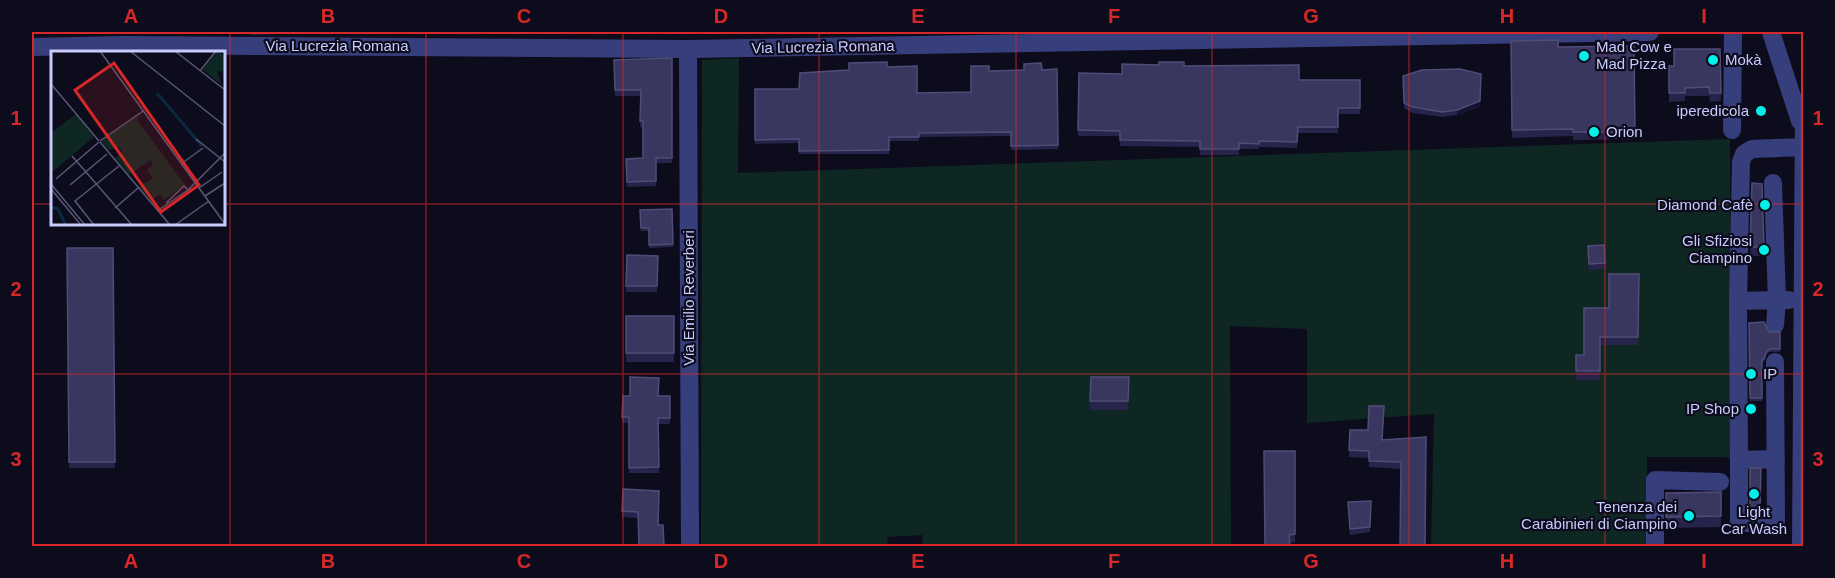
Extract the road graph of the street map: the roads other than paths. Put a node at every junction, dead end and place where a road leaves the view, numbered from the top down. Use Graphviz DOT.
graph roads {
  1 [pos="1650,32"];
  2 [pos="1733,32"];
  3 [pos="1771,32"];
  4 [pos="1490,33"];
  5 [pos="1277,35"];
  6 [pos="1175,36"];
  7 [pos="169,38"];
  8 [pos="984,38"];
  9 [pos="32,47"];
  10 [pos="688,49"];
  11 [pos="1803,106"];
  12 [pos="1802,127"];
  13 [pos="1732,130"];
  14 [pos="1802,147"];
  15 [pos="1802,183"];
  16 [pos="1802,300"];
  17 [pos="1738,301"];
  18 [pos="1770,301"];
  19 [pos="1769,362"];
  20 [pos="1769,385"];
  21 [pos="1801,386"];
  22 [pos="1776,459"];
  23 [pos="1739,460"];
  24 [pos="1720,482"];
  25 [pos="690,546"];
  26 [pos="1655,546"];
  27 [pos="1801,546"];
  1 -- 4 [label="street, Via Lucrezia Romana"];
  2 -- 13 [label="street"];
  3 -- 12 [label="street"];
  4 -- 5 [label="street, Via Lucrezia Romana"];
  5 -- 6 [label="street, Via Lucrezia Romana"];
  6 -- 8 [label="street, Via Lucrezia Romana"];
  7 -- 9 [label="street, Via Lucrezia Romana"];
  7 -- 10 [label="street, Via Lucrezia Romana"];
  8 -- 10 [label="street, Via Lucrezia Romana"];
  10 -- 25 [label="street, Via Emilio Reverberi"];
  11 -- 12 [label="street"];
  12 -- 14 [label="street"];
  14 -- 15 [label="street"];
  14 -- 17 [label="street"];
  15 -- 16 [label="street"];
  15 -- 18 [label="street"];
  16 -- 18 [label="street"];
  16 -- 21 [label="street"];
  17 -- 18 [label="street"];
  17 -- 23 [label="street"];
  18 -- 18 [label="street"];
  19 -- 20 [label="street"];
  20 -- 21 [label="street"];
  20 -- 22 [label="street"];
  21 -- 27 [label="street"];
  22 -- 23 [label="street"];
  22 -- 23 [label="street"];
  24 -- 26 [label="street"];
}
